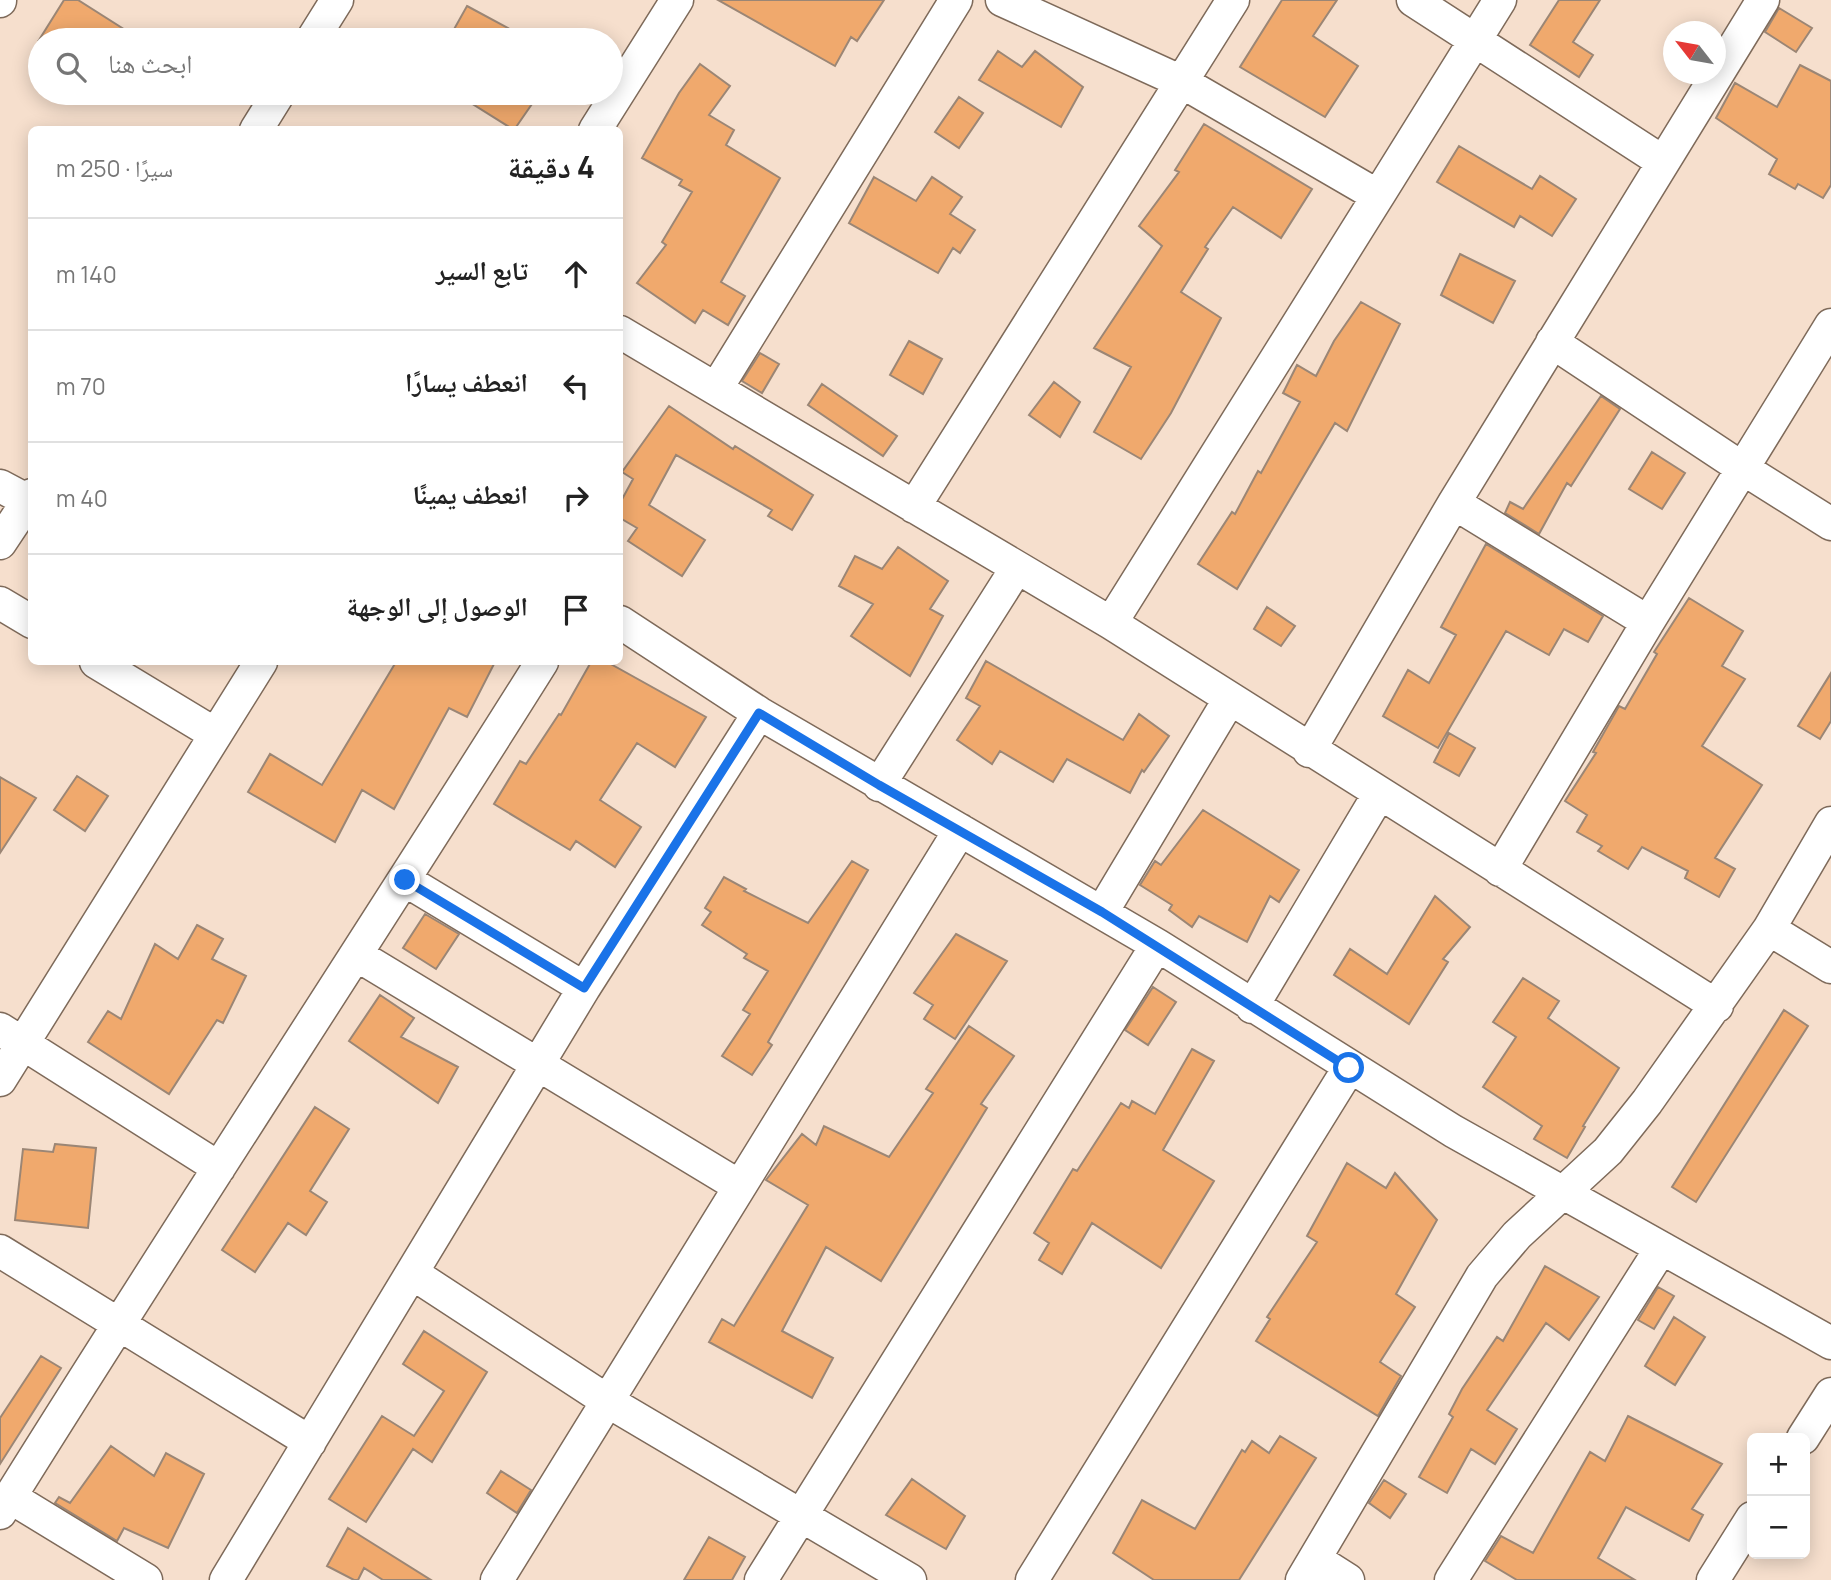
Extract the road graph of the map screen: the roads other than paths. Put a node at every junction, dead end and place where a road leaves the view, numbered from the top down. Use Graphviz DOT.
graph roads {
  1 [pos="337,0"];
  2 [pos="677,0"];
  3 [pos="956,0"];
  4 [pos="1002,0"];
  5 [pos="1233,0"];
  6 [pos="1413,0"];
  7 [pos="1500,0"];
  8 [pos="1752,4"];
  9 [pos="320,28"];
  10 [pos="1477,41"];
  11 [pos="1182,82"];
  12 [pos="623,86"];
  13 [pos="272,105"];
  14 [pos="611,105"];
  15 [pos="258,126"];
  16 [pos="598,126"];
  17 [pos="1663,162"];
  18 [pos="1378,196"];
  19 [pos="1831,325"];
  20 [pos="623,334"];
  21 [pos="1552,342"];
  22 [pos="716,388"];
  23 [pos="1742,468"];
  24 [pos="0,486"];
  25 [pos="28,498"];
  26 [pos="28,502"];
  27 [pos="1454,503"];
  28 [pos="914,507"];
  29 [pos="1831,524"];
  30 [pos="0,543"];
  31 [pos="1016,569"];
  32 [pos="0,603"];
  33 [pos="28,620"];
  34 [pos="1648,622"];
  35 [pos="1111,623"];
  36 [pos="623,624"];
  37 [pos="101,665"];
  38 [pos="259,665"];
  39 [pos="540,665"];
  40 [pos="1229,700"];
  41 [pos="759,713"];
  42 [pos="215,734"];
  43 [pos="1309,751"];
  44 [pos="879,785"];
  45 [pos="1378,794"];
  46 [pos="1831,822"];
  47 [pos="960,830"];
  48 [pos="1500,870"];
  49 [pos="405,880"];
  50 [pos="1102,912"];
  51 [pos="1769,929"];
  52 [pos="1157,945"];
  53 [pos="357,955"];
  54 [pos="1831,967"];
  55 [pos="584,988"];
  56 [pos="1717,1006"];
  57 [pos="1252,1007"];
  58 [pos="11,1036"];
  59 [pos="538,1065"];
  60 [pos="1349,1068"];
  61 [pos="0,1080"];
  62 [pos="219,1168"];
  63 [pos="739,1186"];
  64 [pos="1565,1193"];
  65 [pos="1660,1250"];
  66 [pos="0,1251"];
  67 [pos="412,1273"];
  68 [pos="117,1324"];
  69 [pos="1831,1343"];
  70 [pos="1831,1394"];
  71 [pos="609,1402"];
  72 [pos="1806,1433"];
  73 [pos="310,1442"];
  74 [pos="5,1505"];
  75 [pos="801,1516"];
  76 [pos="1747,1526"];
  77 [pos="1308,1569"];
  78 [pos="146,1580"];
  79 [pos="226,1580"];
  80 [pos="497,1580"];
  81 [pos="761,1580"];
  82 [pos="910,1580"];
  83 [pos="1032,1580"];
  84 [pos="1348,1580"];
  85 [pos="1451,1580"];
  86 [pos="1713,1580"];
  1 -- 9 [label="street"];
  2 -- 12 [label="street"];
  3 -- 22 [label="street"];
  4 -- 11 [label="street"];
  5 -- 11 [label="street"];
  6 -- 10 [label="street"];
  7 -- 10 [label="street"];
  8 -- 17 [label="street"];
  10 -- 17 [label="street"];
  10 -- 18 [label="street"];
  11 -- 18 [label="street"];
  11 -- 28 [label="street"];
  13 -- 15 [label="street"];
  14 -- 16 [label="street"];
  17 -- 21 [label="street"];
  18 -- 35 [label="street"];
  19 -- 23 [label="street"];
  20 -- 22 [label="street"];
  21 -- 23 [label="street"];
  21 -- 27 [label="street"];
  22 -- 28 [label="street"];
  23 -- 29 [label="street"];
  23 -- 34 [label="street"];
  24 -- 25 [label="street"];
  26 -- 30 [label="street"];
  27 -- 34 [label="street"];
  27 -- 43 [label="street"];
  28 -- 31 [label="street"];
  31 -- 35 [label="street"];
  31 -- 44 [label="street"];
  32 -- 33 [label="street"];
  34 -- 48 [label="street"];
  35 -- 40 [label="street"];
  36 -- 41 [label="street"];
  37 -- 42 [label="street"];
  38 -- 42 [label="street"];
  39 -- 49 [label="street"];
  40 -- 43 [label="street"];
  40 -- 50 [label="street"];
  41 -- 44 [label="street"];
  41 -- 55 [label="street"];
  42 -- 58 [label="street"];
  43 -- 45 [label="street"];
  44 -- 47 [label="street"];
  45 -- 48 [label="street"];
  45 -- 57 [label="street"];
  46 -- 51 [label="street"];
  47 -- 50 [label="street"];
  47 -- 63 [label="street"];
  48 -- 56 [label="street"];
  49 -- 53 [label="street"];
  49 -- 55 [label="street"];
  50 -- 52 [label="street"];
  51 -- 54 [label="street"];
  51 -- 56 [label="street"];
  52 -- 57 [label="street"];
  52 -- 75 [label="street"];
  53 -- 59 [label="street"];
  53 -- 62 [label="street"];
  55 -- 59 [label="street"];
  56 -- 64 [label="street"];
  57 -- 60 [label="street"];
  58 -- 61 [label="street"];
  58 -- 62 [label="street"];
  59 -- 63 [label="street"];
  59 -- 67 [label="street"];
  60 -- 64 [label="street"];
  60 -- 83 [label="street"];
  62 -- 68 [label="street"];
  63 -- 71 [label="street"];
  64 -- 65 [label="street"];
  64 -- 77 [label="street"];
  65 -- 69 [label="street"];
  65 -- 85 [label="street"];
  66 -- 68 [label="street"];
  67 -- 71 [label="street"];
  67 -- 73 [label="street"];
  68 -- 73 [label="street"];
  68 -- 74 [label="street"];
  70 -- 72 [label="street"];
  71 -- 75 [label="street"];
  71 -- 80 [label="street"];
  73 -- 79 [label="street"];
  74 -- 78 [label="street"];
  75 -- 81 [label="street"];
  75 -- 82 [label="street"];
  76 -- 86 [label="street"];
  77 -- 84 [label="street"];
}
